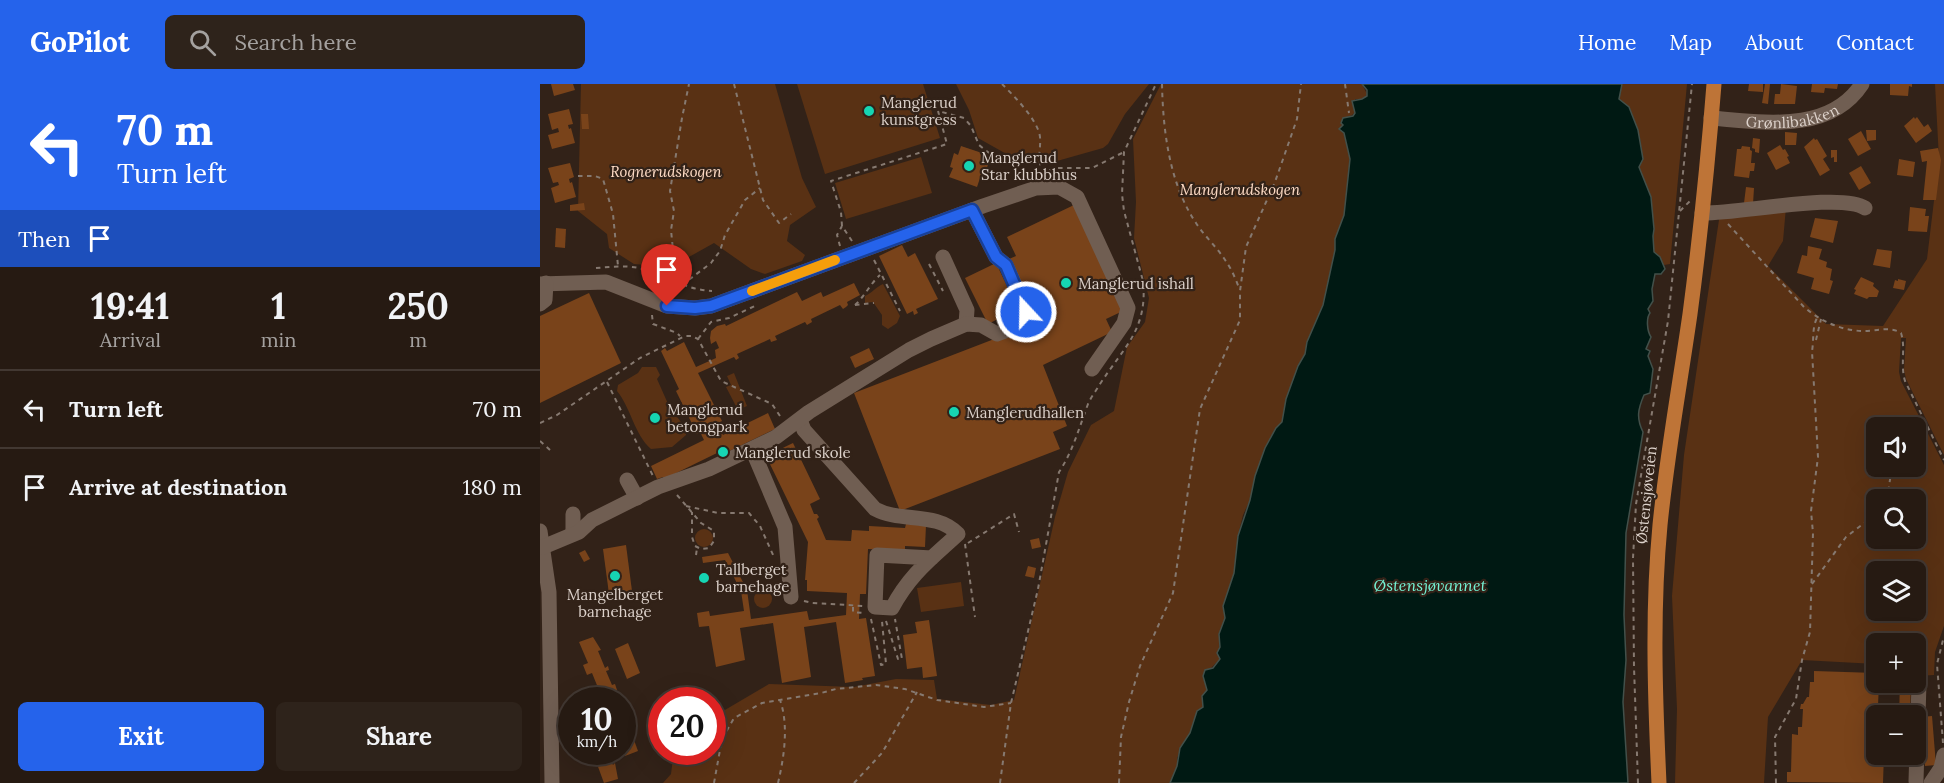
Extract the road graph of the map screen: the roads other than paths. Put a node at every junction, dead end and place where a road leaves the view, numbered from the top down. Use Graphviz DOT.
graph roads {
  1 [pos="1714,84"];
  2 [pos="1862,84"];
  3 [pos="1711,118"];
  4 [pos="1865,208"];
  5 [pos="972,210"];
  6 [pos="1702,213"];
  7 [pos="943,257"];
  8 [pos="543,283"];
  9 [pos="540,304"];
  10 [pos="966,324"];
  11 [pos="1092,369"];
  12 [pos="794,424"];
  13 [pos="752,449"];
  14 [pos="627,480"];
  15 [pos="637,498"];
  16 [pos="573,514"];
  17 [pos="540,531"];
  18 [pos="573,534"];
  19 [pos="543,547"];
  20 [pos="932,558"];
  21 [pos="791,597"];
  22 [pos="1920,693"];
  23 [pos="1943,755"];
  24 [pos="552,783"];
  25 [pos="1659,783"];
  26 [pos="1919,783"];
  1 -- 3 [label="main road, Østensjøveien"];
  2 -- 3 [label="street, Grønlibakken"];
  3 -- 6 [label="main road, Østensjøveien"];
  4 -- 6 [label="street"];
  5 -- 8 [label="street"];
  5 -- 10 [label="street"];
  5 -- 11 [label="street"];
  6 -- 25 [label="main road, Østensjøveien"];
  7 -- 10 [label="street"];
  8 -- 9 [label="street"];
  10 -- 12 [label="street"];
  12 -- 13 [label="street"];
  12 -- 20 [label="street"];
  13 -- 15 [label="street"];
  13 -- 21 [label="street"];
  14 -- 15 [label="street"];
  15 -- 18 [label="street"];
  16 -- 18 [label="street"];
  17 -- 19 [label="street"];
  18 -- 19 [label="street"];
  19 -- 24 [label="street"];
  20 -- 20 [label="street"];
  22 -- 26 [label="street"];
  23 -- 26 [label="street"];
}
